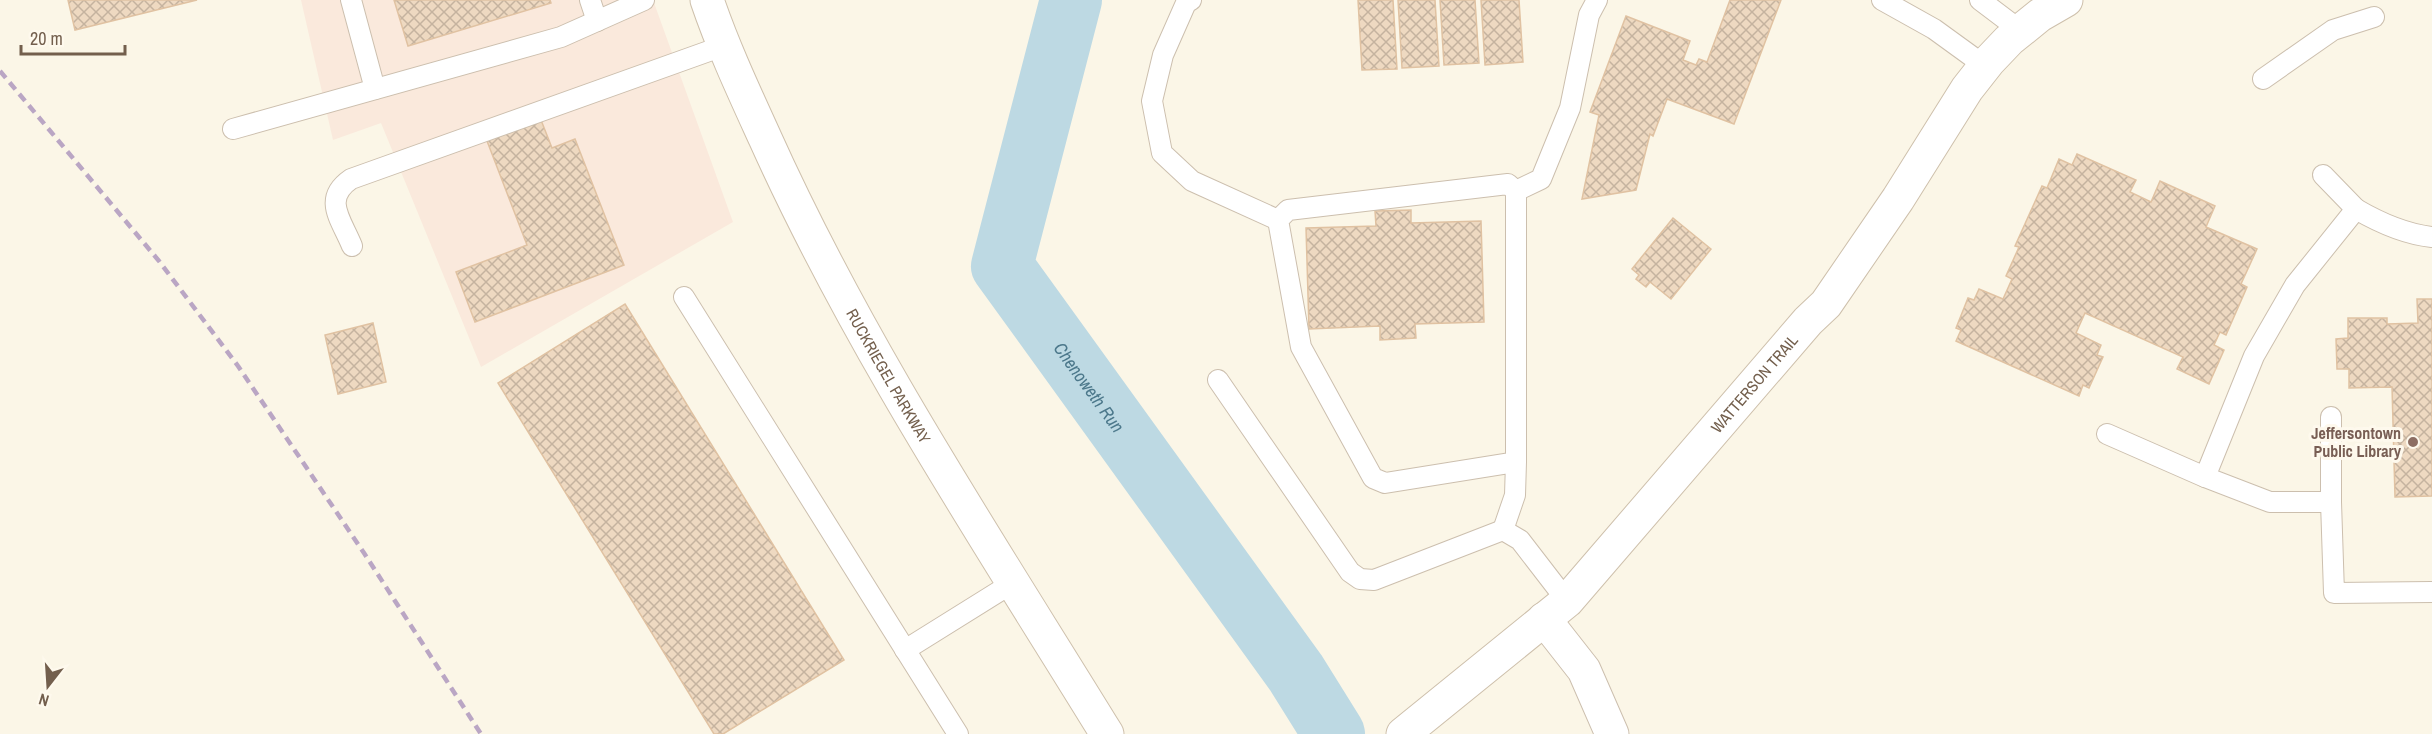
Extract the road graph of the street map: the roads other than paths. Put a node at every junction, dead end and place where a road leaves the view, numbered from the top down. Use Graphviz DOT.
graph roads {
  1 [pos="351,0"];
  2 [pos="590,0"];
  3 [pos="644,0"];
  4 [pos="709,0"];
  5 [pos="1191,0"];
  6 [pos="1597,0"];
  7 [pos="1882,0"];
  8 [pos="1980,0"];
  9 [pos="2066,0"];
  10 [pos="2373,17"];
  11 [pos="597,21"];
  12 [pos="2021,31"];
  13 [pos="723,46"];
  14 [pos="1985,66"];
  15 [pos="2262,79"];
  16 [pos="375,89"];
  17 [pos="233,129"];
  18 [pos="2323,175"];
  19 [pos="1516,192"];
  20 [pos="2355,209"];
  21 [pos="1278,220"];
  22 [pos="2432,237"];
  23 [pos="352,246"];
  24 [pos="684,297"];
  25 [pos="1218,380"];
  26 [pos="2331,417"];
  27 [pos="2107,434"];
  28 [pos="1516,462"];
  29 [pos="2205,477"];
  30 [pos="2331,502"];
  31 [pos="1503,530"];
  32 [pos="1014,582"];
  33 [pos="2432,592"];
  34 [pos="1556,610"];
  35 [pos="905,650"];
  36 [pos="1409,730"];
  37 [pos="958,734"];
  38 [pos="1107,734"];
  39 [pos="1612,734"];
  1 -- 16 [label="lane"];
  2 -- 11 [label="lane"];
  3 -- 11 [label="lane"];
  4 -- 13 [label="main road, RUCKRIEGEL PARKWAY"];
  5 -- 21 [label="lane"];
  6 -- 19 [label="lane"];
  7 -- 14 [label="lane"];
  8 -- 12 [label="lane"];
  9 -- 12 [label="main road, WATTERSON TRAIL"];
  10 -- 15 [label="lane"];
  11 -- 16 [label="lane"];
  12 -- 14 [label="main road, WATTERSON TRAIL"];
  13 -- 23 [label="lane"];
  13 -- 32 [label="main road, RUCKRIEGEL PARKWAY"];
  14 -- 34 [label="main road, WATTERSON TRAIL"];
  16 -- 17 [label="lane"];
  18 -- 20 [label="lane"];
  19 -- 21 [label="lane"];
  19 -- 28 [label="lane"];
  20 -- 22 [label="lane"];
  20 -- 29 [label="lane"];
  21 -- 28 [label="lane"];
  24 -- 35 [label="lane"];
  25 -- 31 [label="lane"];
  26 -- 30 [label="lane"];
  27 -- 29 [label="lane"];
  28 -- 31 [label="lane"];
  29 -- 30 [label="lane"];
  30 -- 33 [label="lane"];
  31 -- 34 [label="lane"];
  32 -- 35 [label="lane"];
  32 -- 38 [label="main road, RUCKRIEGEL PARKWAY"];
  34 -- 36 [label="main road, WATTERSON TRAIL"];
  34 -- 39 [label="main road"];
  35 -- 37 [label="lane"];
}
